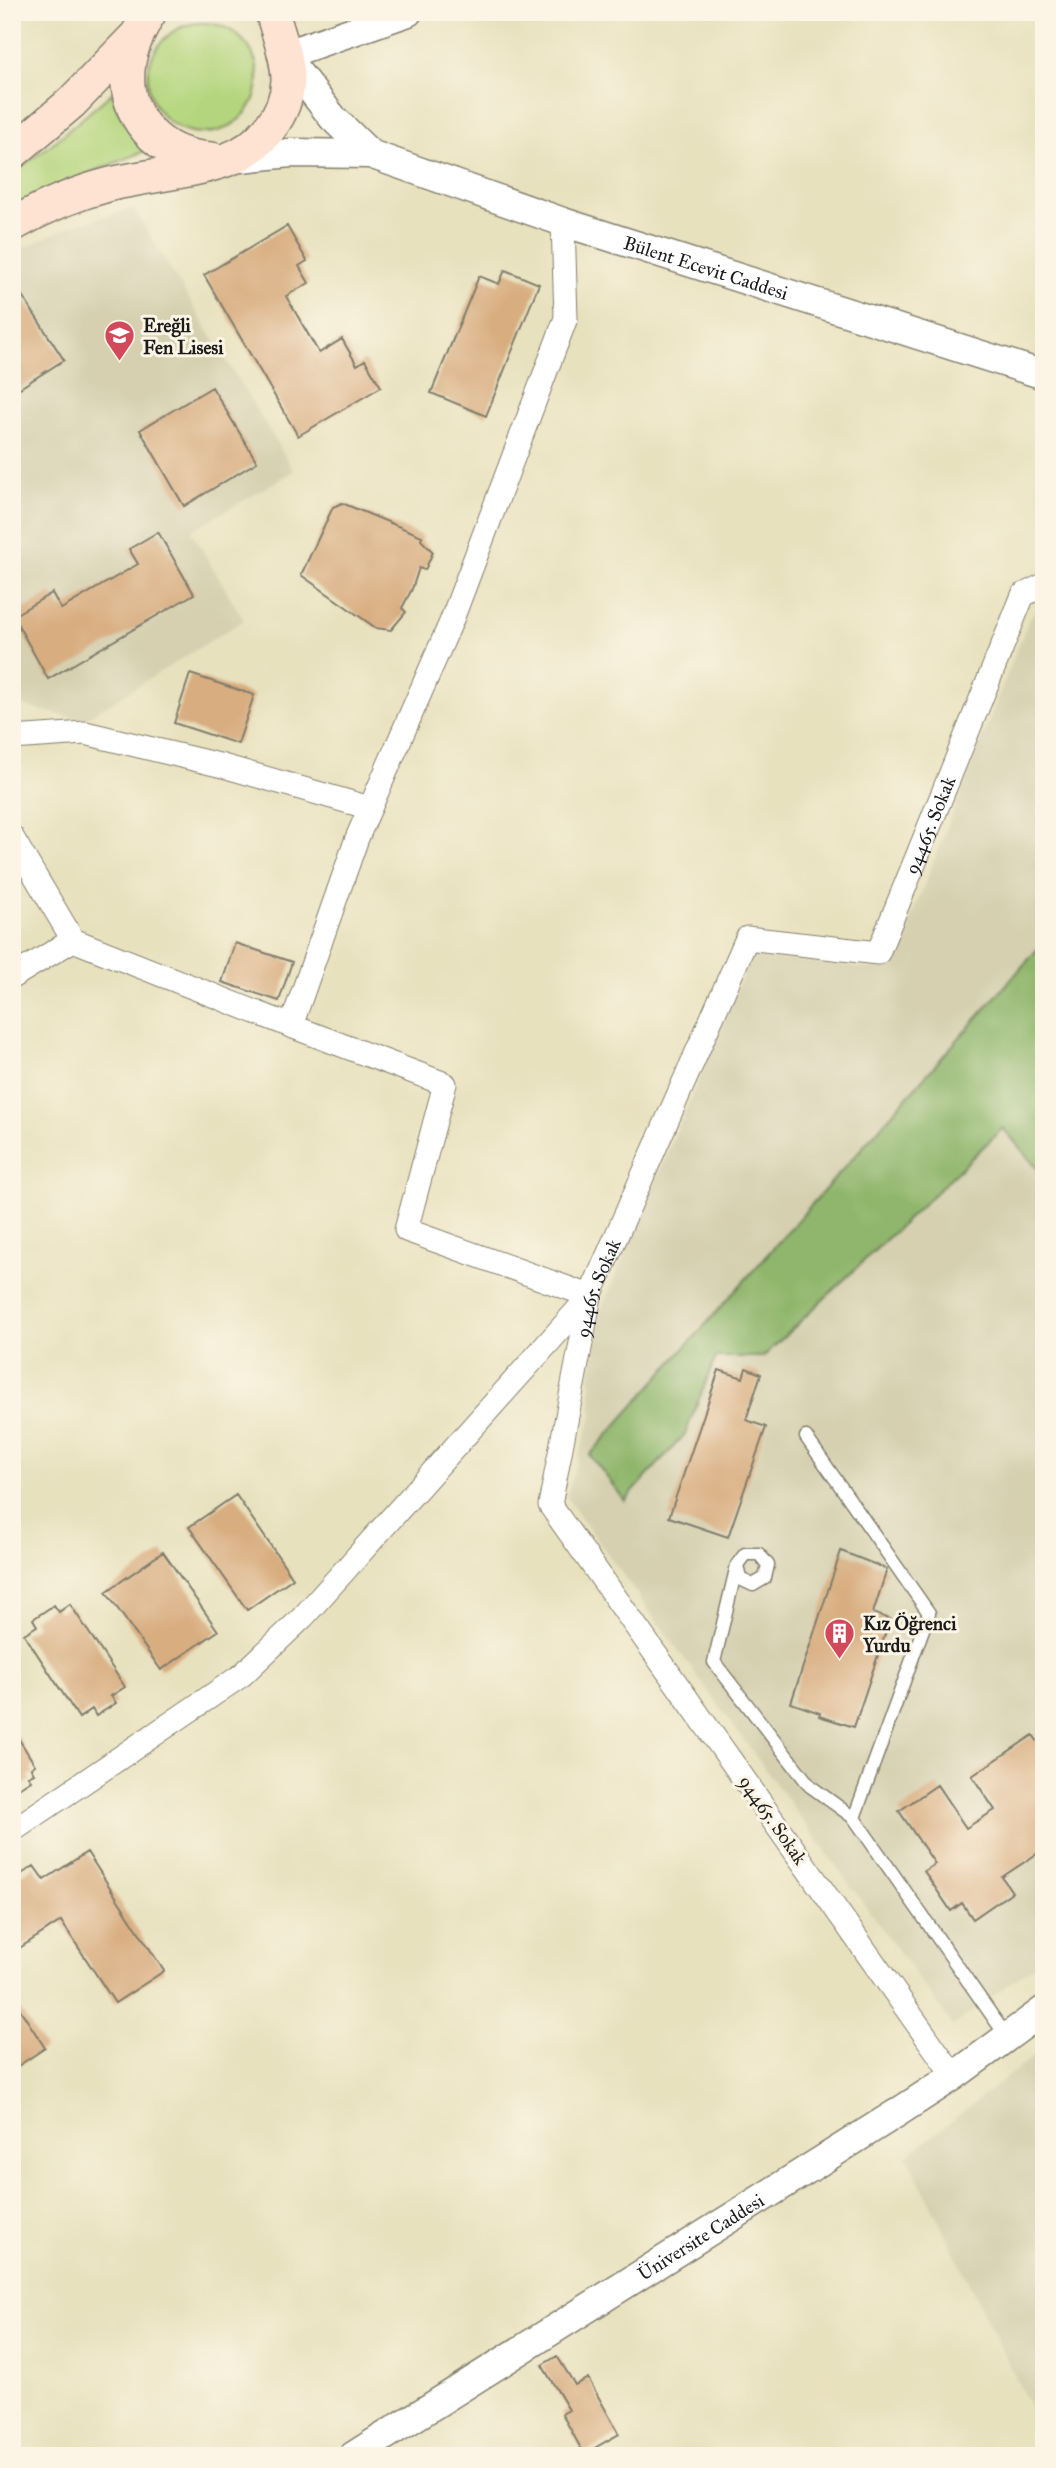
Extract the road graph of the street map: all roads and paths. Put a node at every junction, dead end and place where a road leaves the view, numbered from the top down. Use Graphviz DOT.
graph roads {
  1 [pos="164,12"];
  2 [pos="252,12"];
  3 [pos="272,12"];
  4 [pos="408,12"];
  5 [pos="142,25"];
  6 [pos="284,55"];
  7 [pos="12,153"];
  8 [pos="370,153"];
  9 [pos="228,160"];
  10 [pos="563,222"];
  11 [pos="12,225"];
  12 [pos="1044,375"];
  13 [pos="1044,584"];
  14 [pos="12,738"];
  15 [pos="370,808"];
  16 [pos="12,837"];
  17 [pos="73,940"];
  18 [pos="12,977"];
  19 [pos="291,1026"];
  20 [pos="590,1296"];
  21 [pos="806,1437"];
  22 [pos="737,1566"];
  23 [pos="854,1818"];
  24 [pos="12,1831"];
  25 [pos="1044,2010"];
  26 [pos="1007,2037"];
  27 [pos="954,2076"];
  28 [pos="352,2456"];
  1 -- 5 [label="main road"];
  2 -- 6 [label="main road"];
  3 -- 6 [label="main road"];
  4 -- 6 [label="street"];
  5 -- 7 [label="main road"];
  5 -- 9 [label="main road"];
  6 -- 8 [label="street, Bülent Ecevit Caddesi"];
  6 -- 9 [label="main road"];
  8 -- 9 [label="street, Bülent Ecevit Caddesi"];
  8 -- 10 [label="street, Bülent Ecevit Caddesi"];
  9 -- 11 [label="main road"];
  10 -- 12 [label="street, Bülent Ecevit Caddesi"];
  10 -- 15 [label="street"];
  13 -- 20 [label="street, 94465. Sokak"];
  14 -- 15 [label="street"];
  15 -- 19 [label="street"];
  16 -- 17 [label="street"];
  17 -- 18 [label="street"];
  17 -- 19 [label="street"];
  19 -- 20 [label="street"];
  20 -- 24 [label="street"];
  20 -- 27 [label="street, 94465. Sokak"];
  21 -- 23 [label="lane"];
  22 -- 23 [label="lane"];
  23 -- 26 [label="lane"];
  25 -- 26 [label="street, Üniversite Caddesi"];
  26 -- 27 [label="street, Üniversite Caddesi"];
  27 -- 28 [label="street, Üniversite Caddesi"];
}
